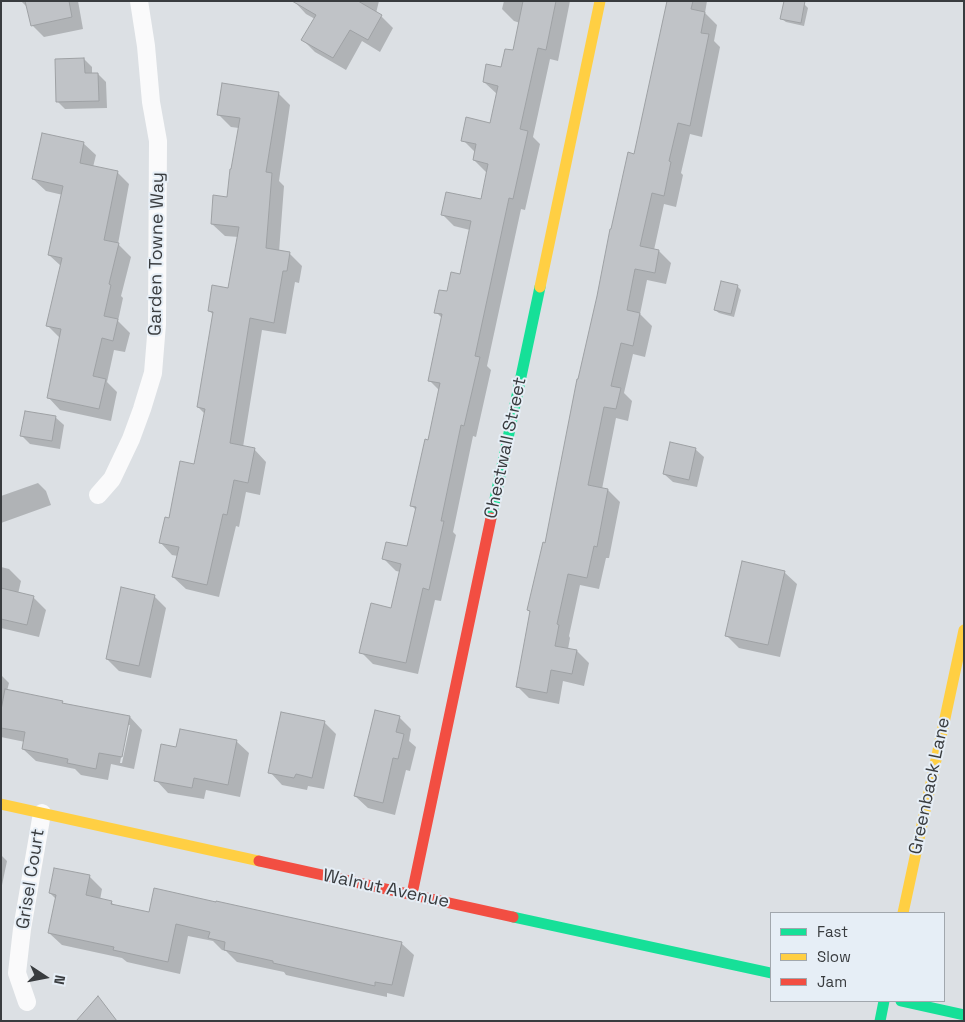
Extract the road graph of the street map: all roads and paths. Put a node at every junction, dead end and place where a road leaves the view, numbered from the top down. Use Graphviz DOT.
graph roads {
  1 [pos="138,1"];
  2 [pos="600,1"];
  3 [pos="98,495"];
  4 [pos="964,630"];
  5 [pos="1,804"];
  6 [pos="42,813"];
  7 [pos="412,894"];
  8 [pos="903,912"];
  9 [pos="770,973"];
  10 [pos="27,1002"];
  11 [pos="884,1002"];
  12 [pos="906,1002"];
  13 [pos="964,1015"];
  14 [pos="880,1021"];
  1 -- 3 [label="street, Garden Towne Way"];
  2 -- 7 [label="street, Chestwall Street"];
  4 -- 8 [label="street, Greenback Lane"];
  5 -- 6 [label="street, Walnut Avenue"];
  6 -- 7 [label="street, Walnut Avenue"];
  6 -- 10 [label="street, Grisel Court"];
  7 -- 9 [label="street, Walnut Avenue"];
  11 -- 14 [label="street"];
  12 -- 13 [label="street"];
}
